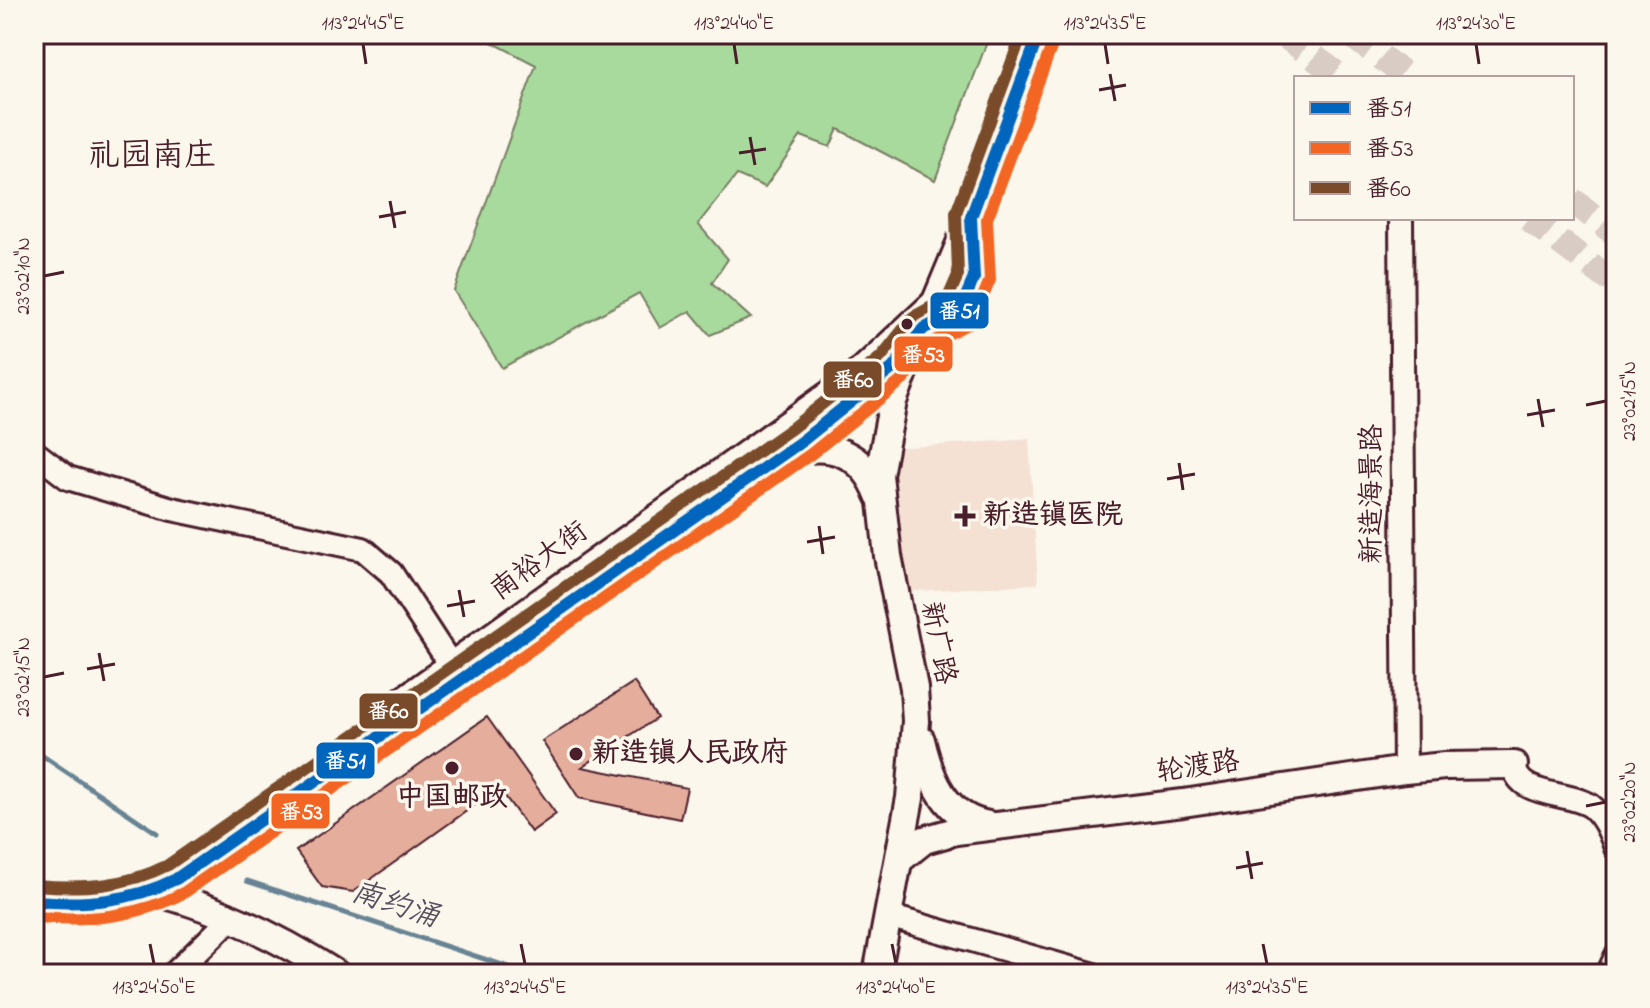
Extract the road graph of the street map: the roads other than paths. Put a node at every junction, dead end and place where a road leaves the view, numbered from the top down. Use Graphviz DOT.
graph roads {
  1 [pos="1039,34"];
  2 [pos="1401,220"];
  3 [pos="936,302"];
  4 [pos="923,329"];
  5 [pos="34,452"];
  6 [pos="783,455"];
  7 [pos="881,502"];
  8 [pos="451,665"];
  9 [pos="916,721"];
  10 [pos="1514,765"];
  11 [pos="1405,770"];
  12 [pos="1005,826"];
  13 [pos="1616,848"];
  14 [pos="899,860"];
  15 [pos="34,884"];
  16 [pos="143,890"];
  17 [pos="34,901"];
  18 [pos="888,916"];
  19 [pos="230,919"];
  20 [pos="1616,957"];
  21 [pos="174,974"];
  22 [pos="336,974"];
  23 [pos="877,974"];
  24 [pos="1091,974"];
  25 [pos="1608,974"];
  1 -- 3 [label="main road"];
  2 -- 11 [label="street, 新造海景路"];
  3 -- 4 [label="main road"];
  3 -- 8 [label="main road, 南裕大街"];
  4 -- 6 [label="main road, 南裕大街"];
  4 -- 7 [label="main road, 新广路"];
  5 -- 8 [label="street"];
  6 -- 7 [label="main road"];
  6 -- 16 [label="main road, 南裕大街"];
  7 -- 9 [label="main road, 新广路"];
  8 -- 16 [label="main road, 南裕大街"];
  9 -- 12 [label="main road"];
  9 -- 14 [label="main road, 新广路"];
  10 -- 11 [label="main road, 轮渡路"];
  10 -- 13 [label="street"];
  11 -- 12 [label="main road, 轮渡路"];
  12 -- 14 [label="main road, 轮渡路"];
  14 -- 18 [label="main road, 新广路"];
  15 -- 16 [label="main road"];
  16 -- 17 [label="main road"];
  16 -- 19 [label="main road"];
  18 -- 23 [label="main road, 新广路"];
  18 -- 24 [label="street"];
  19 -- 21 [label="street"];
  19 -- 22 [label="main road"];
  20 -- 25 [label="street"];
}
